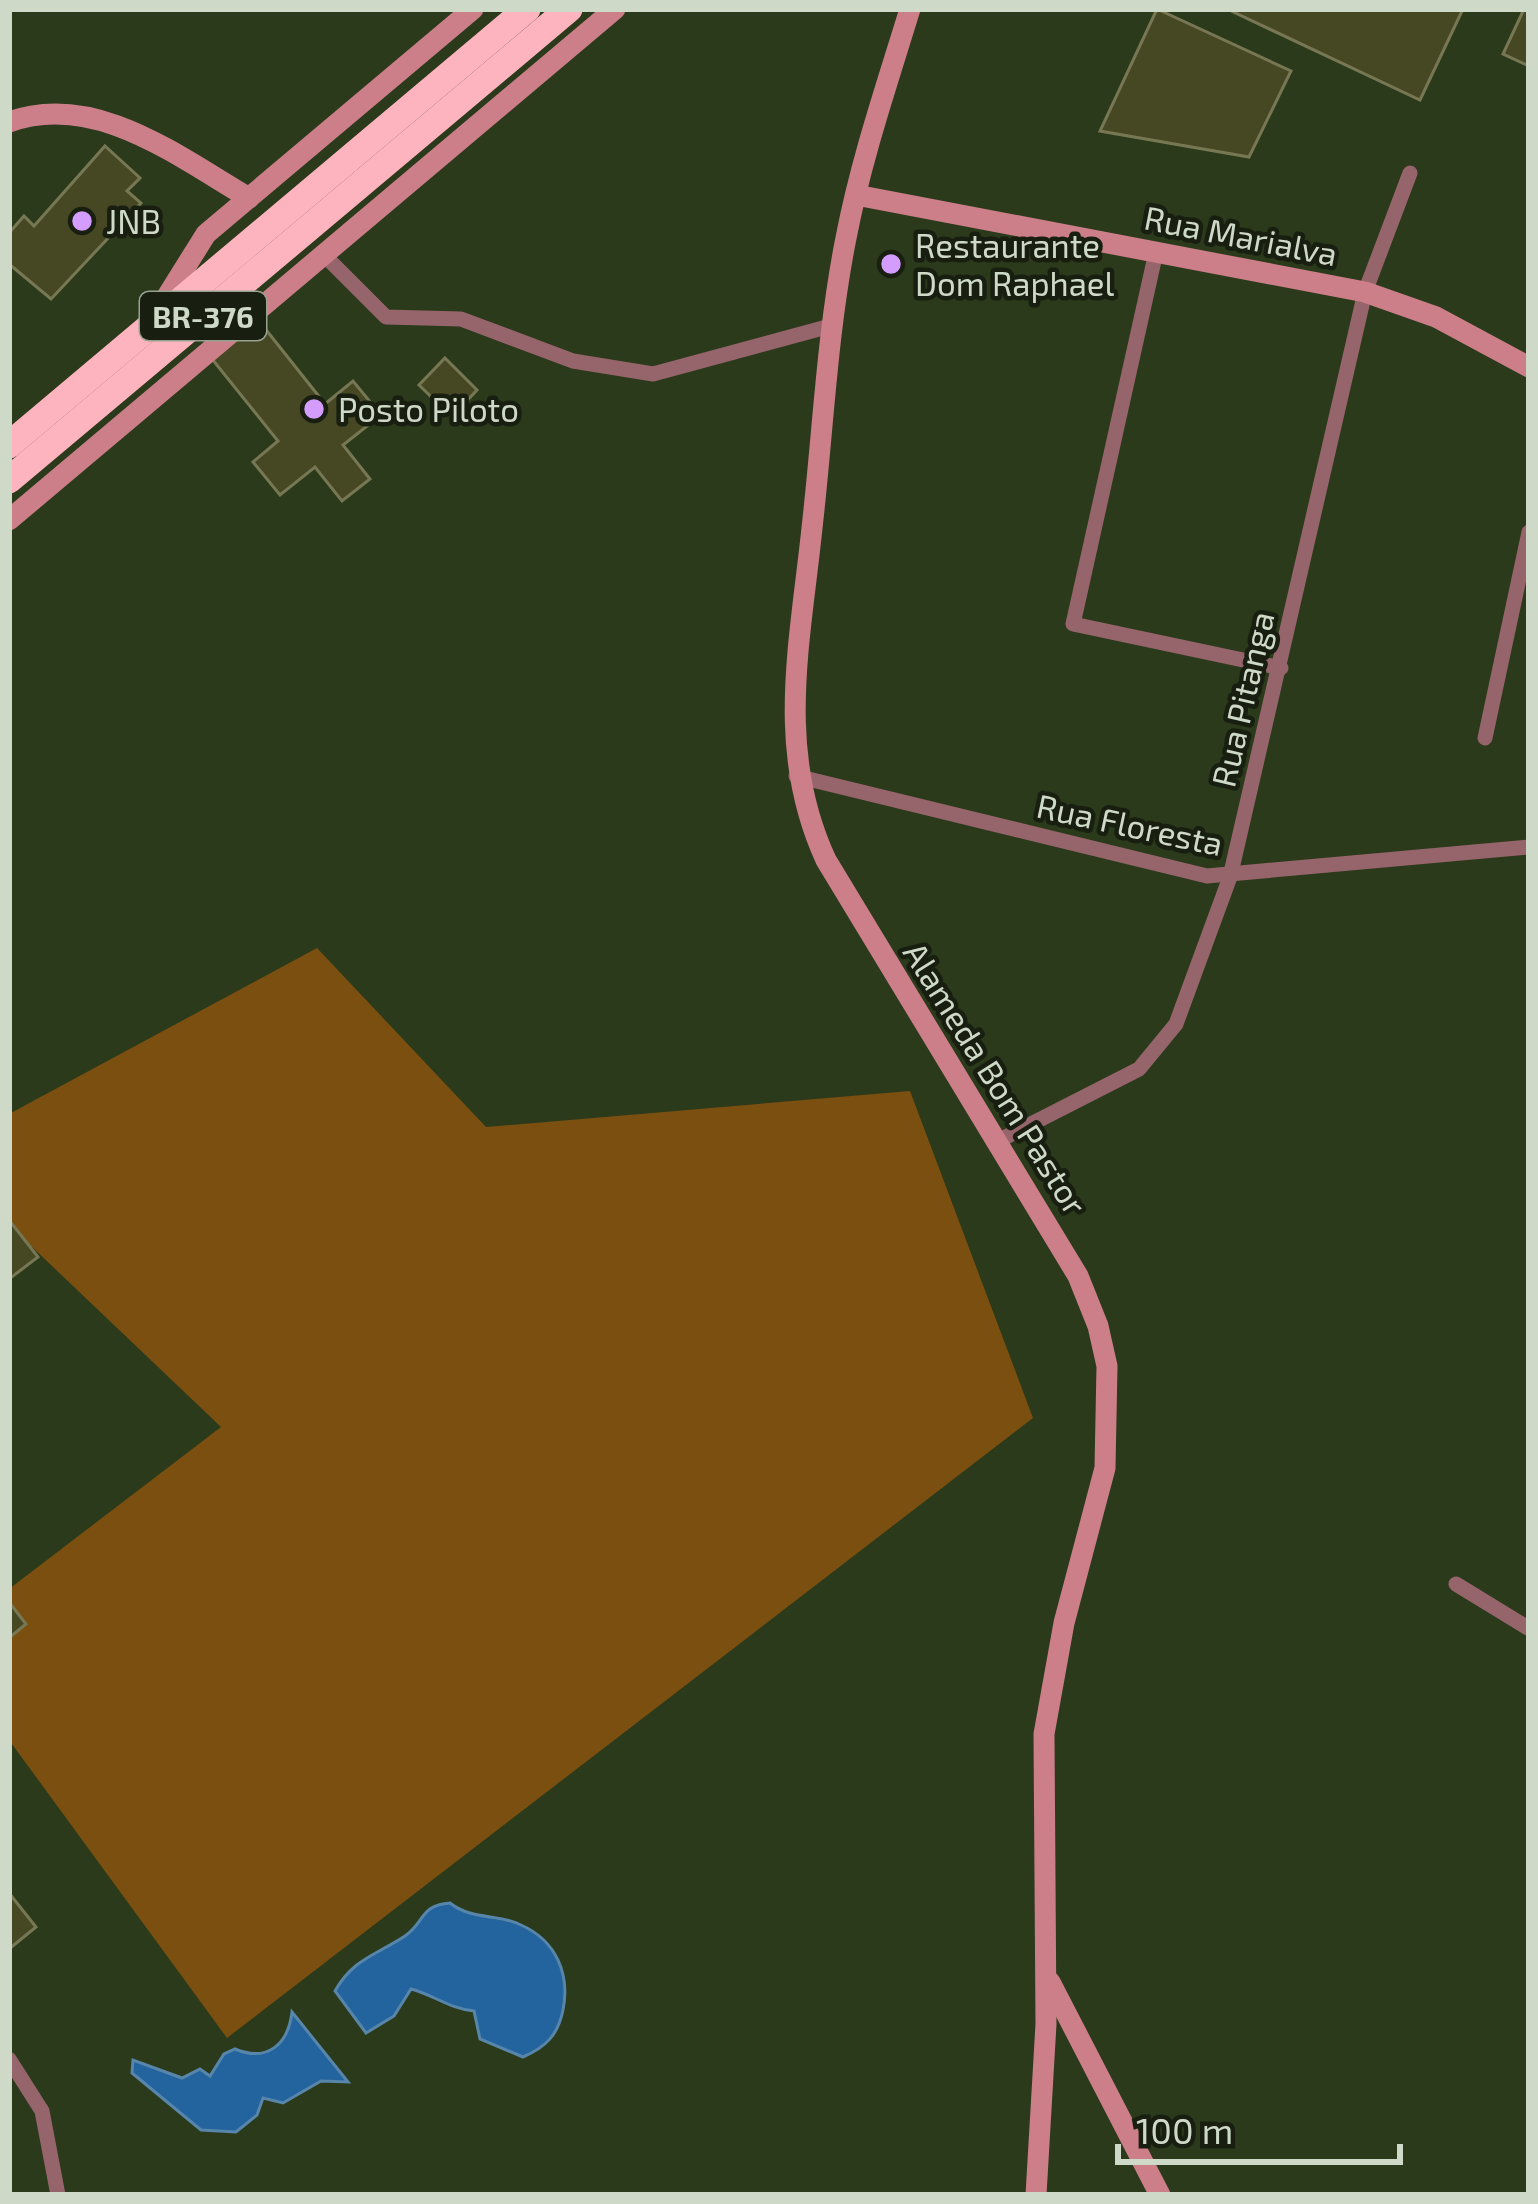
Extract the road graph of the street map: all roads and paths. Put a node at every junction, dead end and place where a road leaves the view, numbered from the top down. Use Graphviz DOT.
graph roads {
  1 [pos="473,9"];
  2 [pos="527,9"];
  3 [pos="569,9"];
  4 [pos="615,9"];
  5 [pos="910,9"];
  6 [pos="9,122"];
  7 [pos="400,134"];
  8 [pos="1410,172"];
  9 [pos="856,195"];
  10 [pos="249,198"];
  11 [pos="1156,252"];
  12 [pos="322,253"];
  13 [pos="1366,292"];
  14 [pos="834,325"];
  15 [pos="146,330"];
  16 [pos="1529,367"];
  17 [pos="9,446"];
  18 [pos="9,480"];
  19 [pos="9,520"];
  20 [pos="1529,532"];
  21 [pos="1281,668"];
  22 [pos="1485,738"];
  23 [pos="796,776"];
  24 [pos="1529,847"];
  25 [pos="1230,877"];
  26 [pos="996,1142"];
  27 [pos="1456,1584"];
  28 [pos="1528,1628"];
  29 [pos="1047,1975"];
  30 [pos="9,2060"];
  31 [pos="58,2195"];
  32 [pos="1036,2195"];
  33 [pos="1160,2195"];
  1 -- 10 [label="main road, BR-376"];
  2 -- 7 [label="highway, BR-376"];
  3 -- 7 [label="highway, BR-376"];
  4 -- 12 [label="main road, BR-376"];
  5 -- 9 [label="main road, Alameda Bom Pastor"];
  6 -- 10 [label="main road"];
  7 -- 15 [label="highway, BR-376"];
  7 -- 18 [label="highway, BR-376"];
  8 -- 13 [label="street, Rua Pitanga"];
  9 -- 11 [label="main road, Rua Marialva"];
  9 -- 14 [label="main road, Alameda Bom Pastor"];
  10 -- 15 [label="main road, BR-376"];
  11 -- 13 [label="main road, Rua Marialva"];
  11 -- 21 [label="street"];
  12 -- 14 [label="street"];
  12 -- 19 [label="main road, BR-376"];
  13 -- 16 [label="main road, Rua Marialva"];
  13 -- 21 [label="street, Rua Pitanga"];
  14 -- 23 [label="main road, Alameda Bom Pastor"];
  15 -- 17 [label="highway, BR-376"];
  20 -- 22 [label="street"];
  21 -- 25 [label="street, Rua Pitanga"];
  23 -- 25 [label="street, Rua Floresta"];
  23 -- 26 [label="main road, Alameda Bom Pastor"];
  24 -- 25 [label="street, Rua Floresta"];
  25 -- 26 [label="street, Rua Pitanga"];
  26 -- 29 [label="main road, Alameda Bom Pastor"];
  27 -- 28 [label="street"];
  29 -- 32 [label="main road, Alameda Bom Pastor"];
  29 -- 33 [label="main road"];
  30 -- 31 [label="street"];
}
